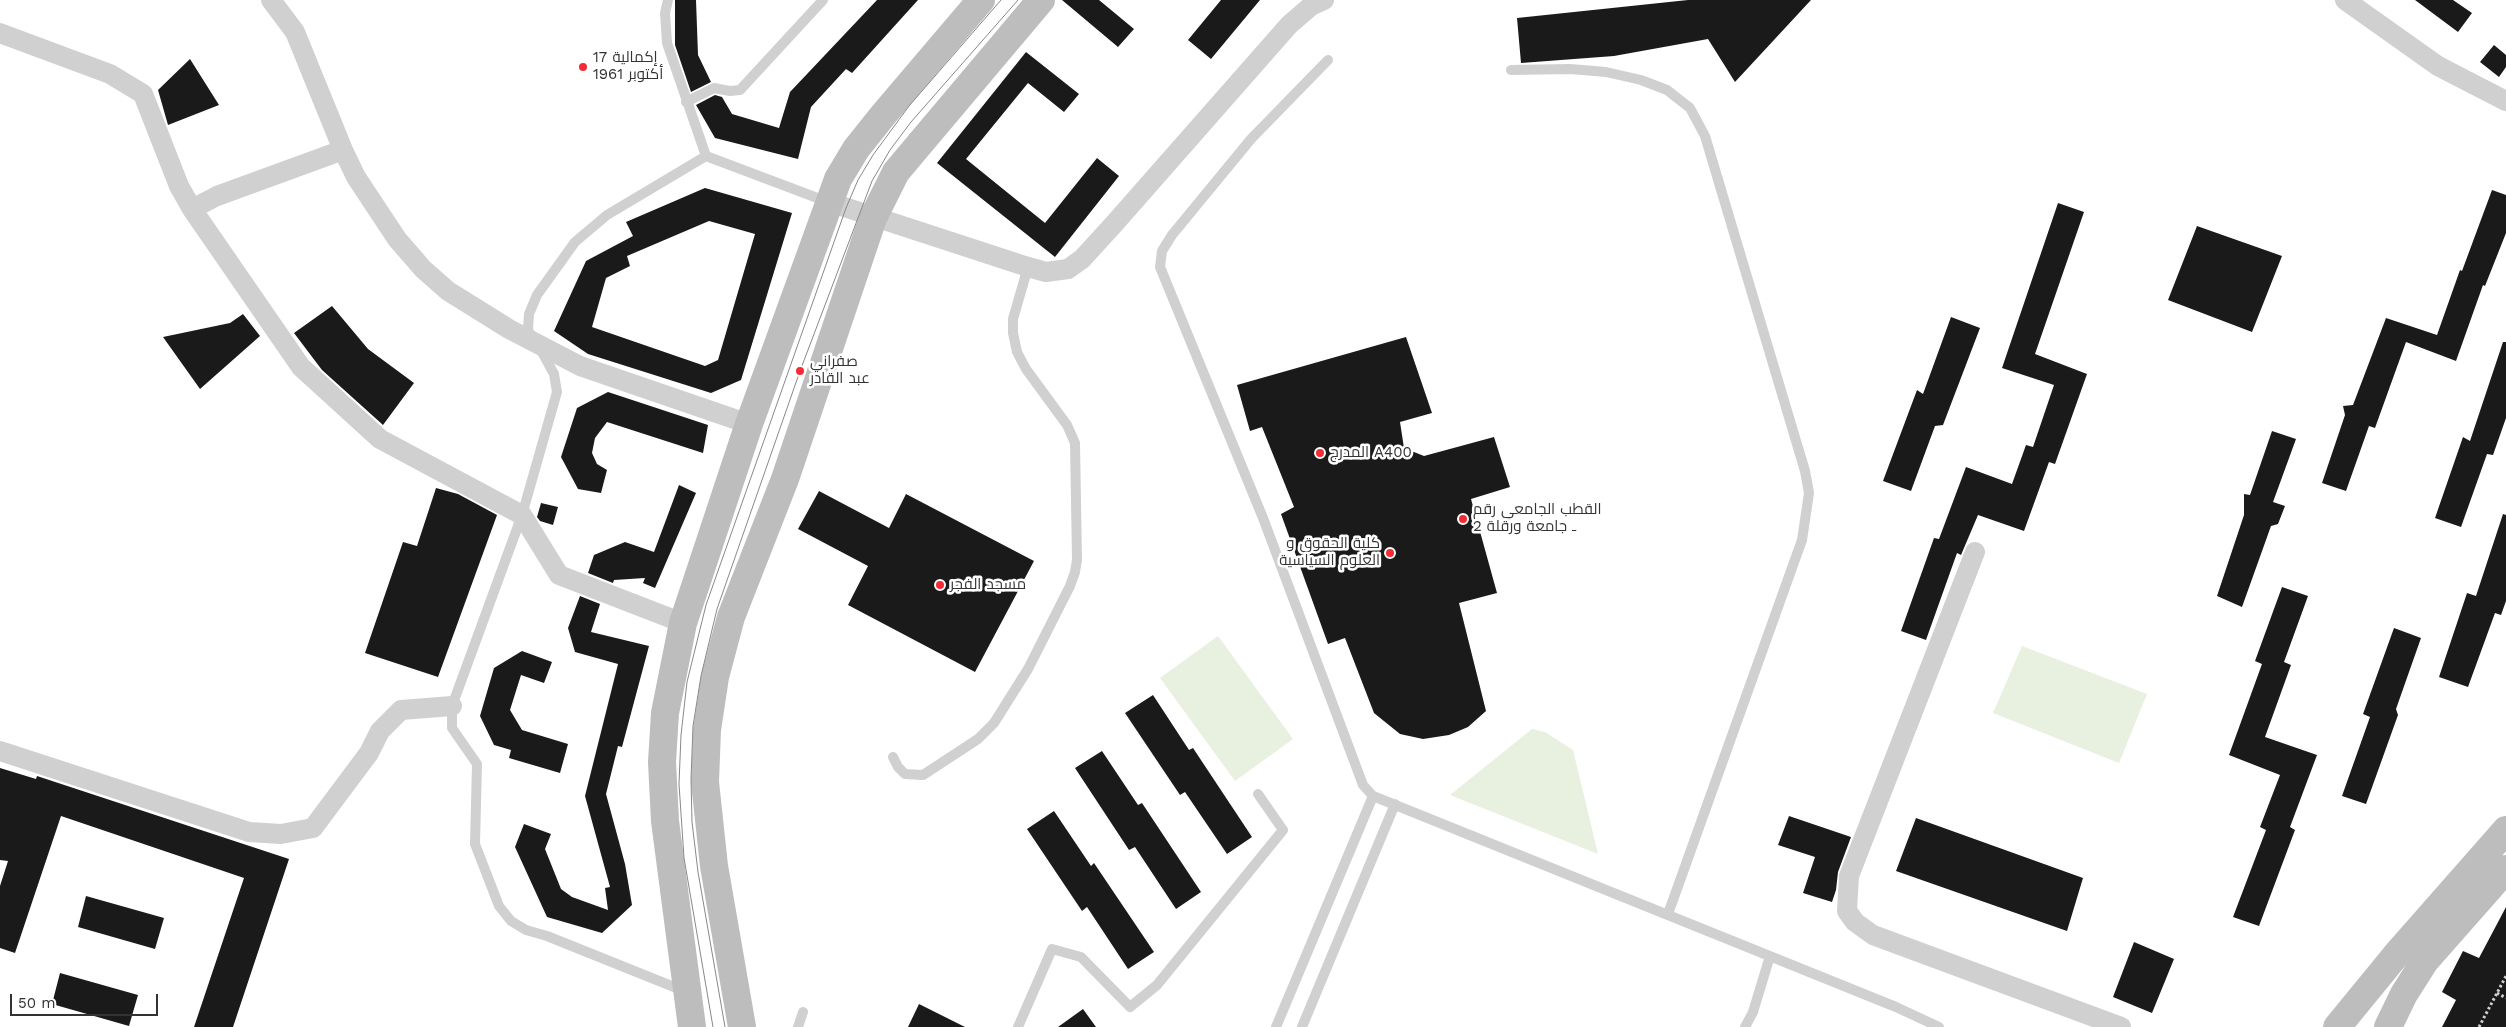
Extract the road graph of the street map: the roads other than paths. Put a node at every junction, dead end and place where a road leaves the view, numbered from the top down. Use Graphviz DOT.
graph roads {
  1 [pos="271,0"];
  2 [pos="668,0"];
  3 [pos="823,0"];
  4 [pos="980,0"];
  5 [pos="1041,0"];
  6 [pos="1324,0"];
  7 [pos="2346,0"];
  8 [pos="0,32"];
  9 [pos="1328,60"];
  10 [pos="1510,70"];
  11 [pos="2506,101"];
  12 [pos="686,102"];
  13 [pos="343,150"];
  14 [pos="706,156"];
  15 [pos="829,202"];
  16 [pos="192,209"];
  17 [pos="873,218"];
  18 [pos="1028,267"];
  19 [pos="535,343"];
  20 [pos="749,424"];
  21 [pos="522,515"];
  22 [pos="1975,552"];
  23 [pos="683,623"];
  24 [pos="452,706"];
  25 [pos="0,751"];
  26 [pos="893,757"];
  27 [pos="1258,794"];
  28 [pos="1373,796"];
  29 [pos="1395,804"];
  30 [pos="2506,830"];
  31 [pos="2506,869"];
  32 [pos="1668,914"];
  33 [pos="1770,956"];
  34 [pos="687,992"];
  35 [pos="803,1012"];
  36 [pos="692,1027"];
  37 [pos="742,1027"];
  38 [pos="798,1027"];
  39 [pos="1018,1027"];
  40 [pos="1276,1027"];
  41 [pos="1302,1027"];
  42 [pos="1745,1027"];
  43 [pos="1939,1027"];
  44 [pos="2121,1027"];
  45 [pos="2337,1027"];
  46 [pos="2388,1027"];
  1 -- 13 [label="street"];
  2 -- 12 [label="lane"];
  3 -- 12 [label="lane"];
  4 -- 15 [label="street"];
  5 -- 17 [label="street"];
  6 -- 18 [label="street"];
  7 -- 11 [label="street"];
  8 -- 16 [label="street"];
  9 -- 28 [label="lane"];
  10 -- 32 [label="lane"];
  12 -- 14 [label="lane"];
  13 -- 16 [label="street"];
  13 -- 19 [label="street"];
  14 -- 15 [label="lane"];
  14 -- 19 [label="lane"];
  15 -- 17 [label="street"];
  15 -- 20 [label="street"];
  16 -- 21 [label="street"];
  17 -- 18 [label="street"];
  17 -- 37 [label="street"];
  18 -- 26 [label="lane"];
  19 -- 20 [label="street"];
  19 -- 21 [label="lane"];
  20 -- 23 [label="street"];
  21 -- 23 [label="street"];
  21 -- 24 [label="lane"];
  22 -- 44 [label="street"];
  23 -- 34 [label="street"];
  24 -- 25 [label="street"];
  24 -- 34 [label="lane"];
  27 -- 39 [label="lane"];
  28 -- 29 [label="lane"];
  28 -- 40 [label="lane"];
  29 -- 32 [label="lane"];
  29 -- 41 [label="lane"];
  30 -- 45 [label="street"];
  31 -- 46 [label="street"];
  32 -- 33 [label="lane"];
  33 -- 42 [label="lane"];
  33 -- 43 [label="lane"];
  34 -- 36 [label="street"];
  35 -- 38 [label="lane"];
}
